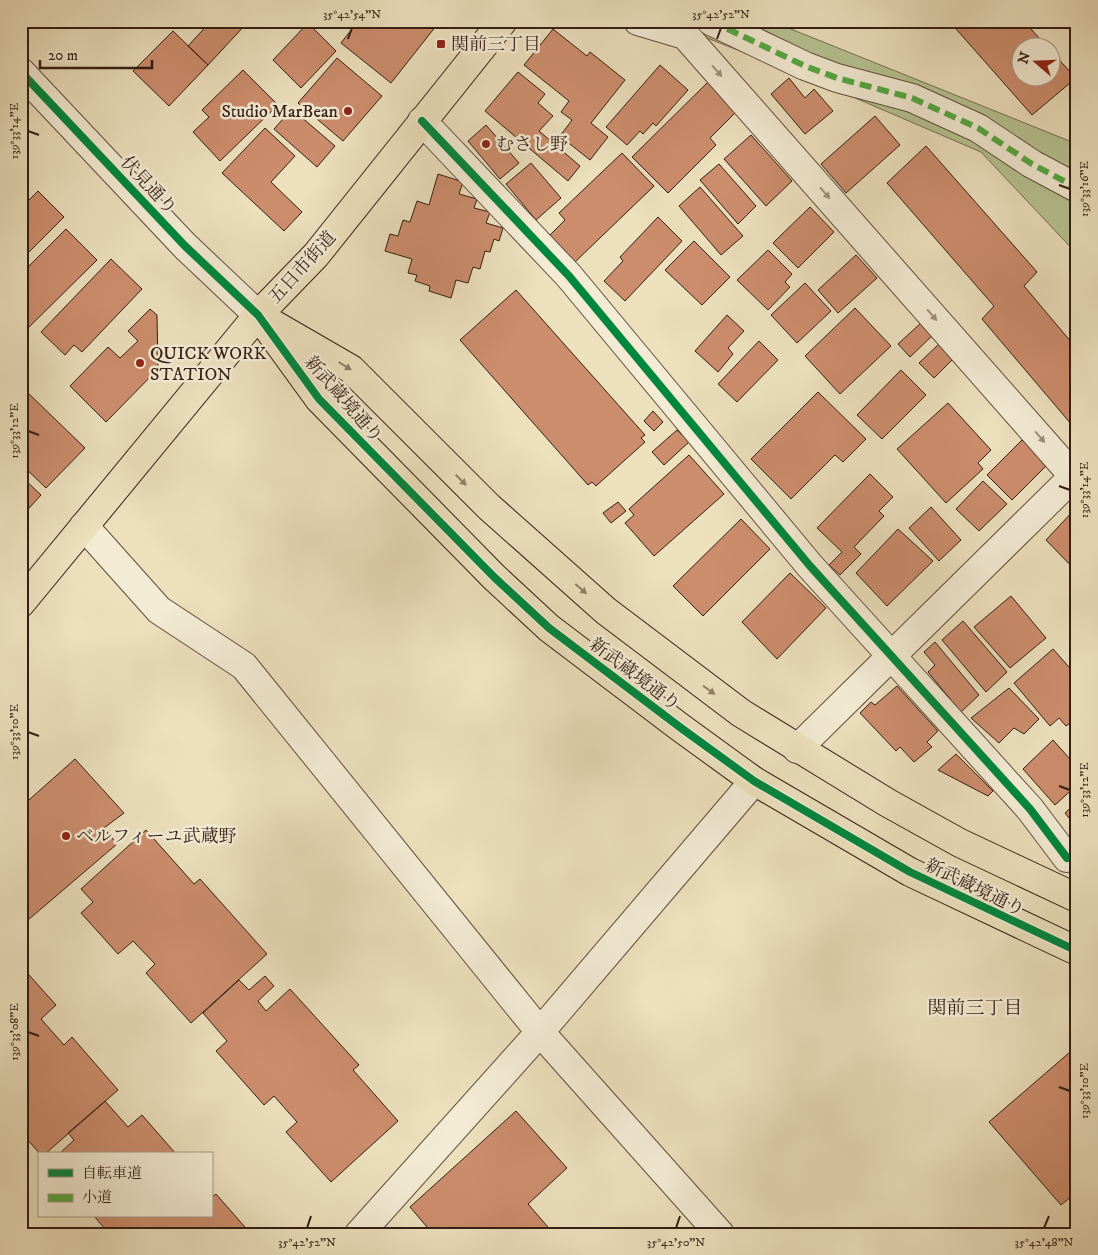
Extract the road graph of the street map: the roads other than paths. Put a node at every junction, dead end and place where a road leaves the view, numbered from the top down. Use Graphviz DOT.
graph roads {
  1 [pos="503,21"];
  2 [pos="638,21"];
  3 [pos="711,21"];
  4 [pos="21,72"];
  5 [pos="422,121"];
  6 [pos="1077,188"];
  7 [pos="258,315"];
  8 [pos="1076,476"];
  9 [pos="84,526"];
  10 [pos="21,603"];
  11 [pos="890,656"];
  12 [pos="797,749"];
  13 [pos="754,780"];
  14 [pos="1067,858"];
  15 [pos="1077,898"];
  16 [pos="1077,951"];
  17 [pos="540,1032"];
  18 [pos="359,1234"];
  19 [pos="720,1234"];
  1 -- 5 [label="main road, 五日市街道"];
  2 -- 8 [label="street, one-way"];
  3 -- 6 [label="street"];
  4 -- 7 [label="street, 伏見通り"];
  5 -- 7 [label="main road, 五日市街道"];
  5 -- 11 [label="street"];
  7 -- 9 [label="main road, 五日市街道"];
  7 -- 12 [label="main road, 新武蔵境通り, one-way"];
  7 -- 13 [label="main road, 新武蔵境通り"];
  8 -- 11 [label="street"];
  9 -- 10 [label="main road, 五日市街道"];
  9 -- 17 [label="street"];
  11 -- 12 [label="street"];
  11 -- 14 [label="street"];
  12 -- 15 [label="main road, 新武蔵境通り"];
  13 -- 16 [label="main road, 新武蔵境通り"];
  13 -- 17 [label="street"];
  17 -- 18 [label="street"];
  17 -- 19 [label="street"];
}
